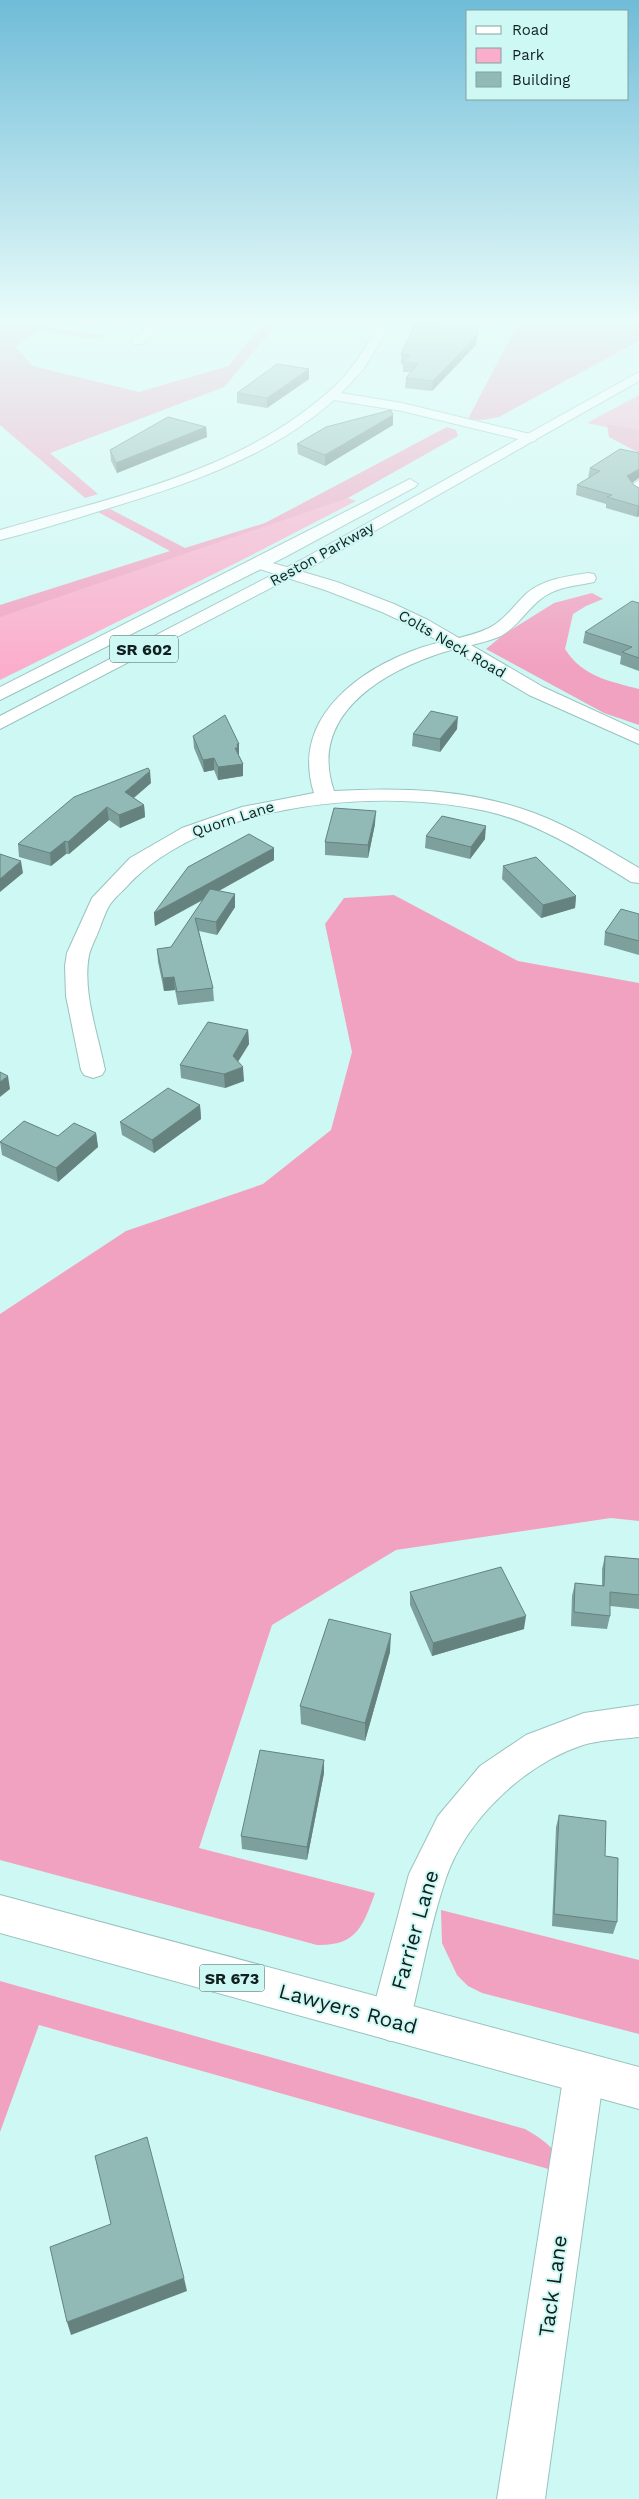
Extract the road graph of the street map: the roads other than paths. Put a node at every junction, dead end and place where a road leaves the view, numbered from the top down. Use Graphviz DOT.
graph roads {
  1 [pos="279,434"];
  2 [pos="503,434"];
  3 [pos="512,434"];
  4 [pos="538,434"];
  5 [pos="530,438"];
  6 [pos="489,441"];
  7 [pos="423,477"];
  8 [pos="639,485"];
  9 [pos="639,492"];
  10 [pos="0,535"];
  11 [pos="259,564"];
  12 [pos="288,573"];
  13 [pos="588,578"];
  14 [pos="455,643"];
  15 [pos="0,694"];
  16 [pos="0,723"];
  17 [pos="639,738"];
  18 [pos="325,796"];
  19 [pos="639,877"];
  20 [pos="93,1070"];
  21 [pos="639,1720"];
  22 [pos="0,1914"];
  23 [pos="390,2021"];
  24 [pos="584,2073"];
  25 [pos="639,2088"];
  26 [pos="521,2499"];
  1 -- 10 [label="street"];
  2 -- 6 [label="street"];
  3 -- 5 [label="street"];
  4 -- 5 [label="street, Reston Parkway / SR 602"];
  5 -- 12 [label="street, Reston Parkway / SR 602"];
  7 -- 11 [label="street, Reston Parkway / SR 602"];
  8 -- 9 [label="street"];
  11 -- 12 [label="street, Colts Neck Road"];
  11 -- 15 [label="street, Reston Parkway / SR 602"];
  12 -- 14 [label="street, Colts Neck Road"];
  12 -- 16 [label="street, Reston Parkway / SR 602"];
  13 -- 14 [label="street"];
  14 -- 17 [label="street, Colts Neck Road"];
  14 -- 18 [label="street"];
  18 -- 19 [label="street, Quorn Lane"];
  18 -- 20 [label="street, Quorn Lane"];
  21 -- 23 [label="street, Farrier Lane"];
  22 -- 23 [label="street, Lawyers Road / SR 673"];
  23 -- 24 [label="street, Lawyers Road / SR 673"];
  24 -- 25 [label="street, Lawyers Road / SR 673"];
  24 -- 26 [label="street, Tack Lane"];
}
